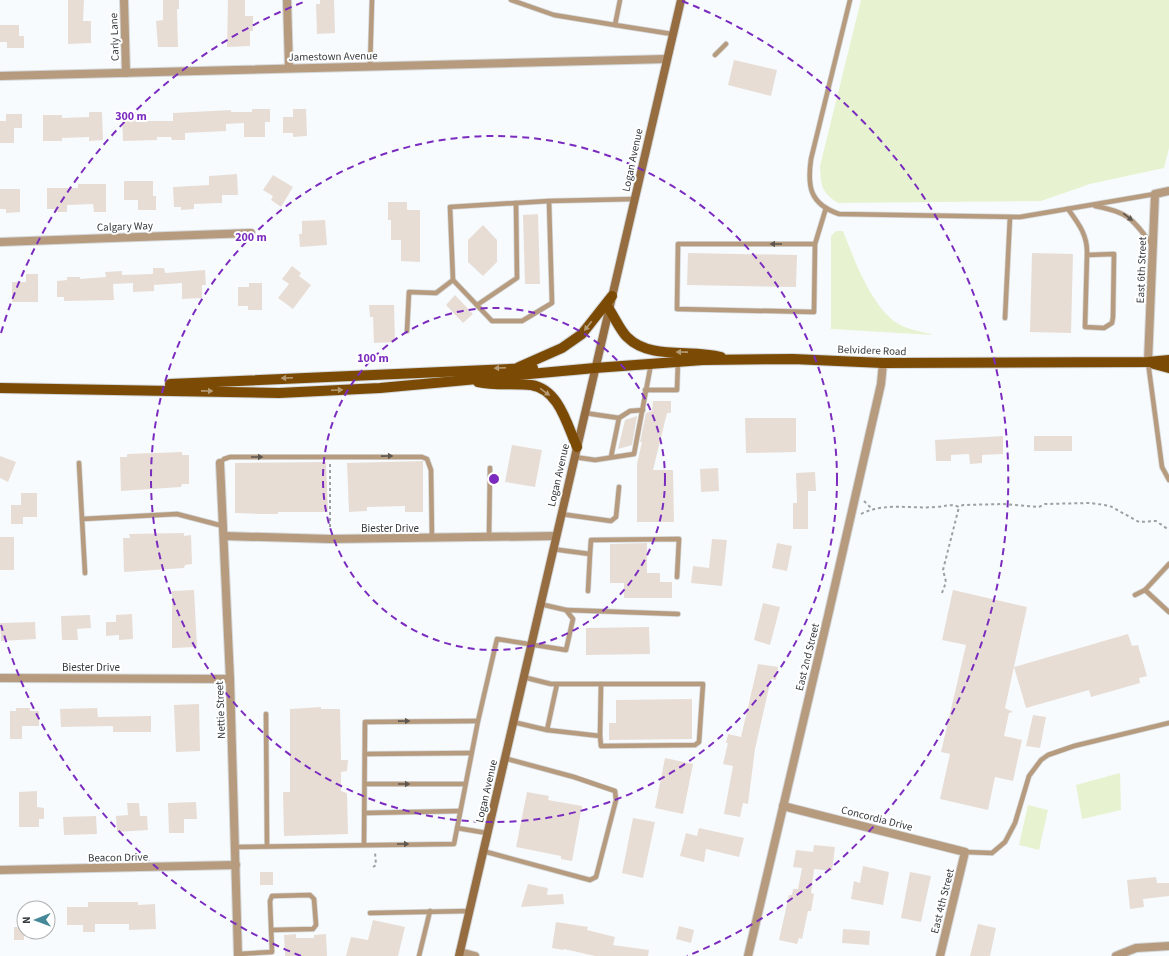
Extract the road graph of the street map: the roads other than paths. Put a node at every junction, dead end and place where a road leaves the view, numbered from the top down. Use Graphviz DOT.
graph roads {
  1 [pos="124,0"];
  2 [pos="287,0"];
  3 [pos="372,0"];
  4 [pos="511,0"];
  5 [pos="620,0"];
  6 [pos="681,0"];
  7 [pos="850,0"];
  8 [pos="615,25"];
  9 [pos="672,34"];
  10 [pos="726,44"];
  11 [pos="715,55"];
  12 [pos="666,59"];
  13 [pos="370,67"];
  14 [pos="289,68"];
  15 [pos="126,73"];
  16 [pos="0,76"];
  17 [pos="1169,191"];
  18 [pos="1155,194"];
  19 [pos="635,200"];
  20 [pos="549,201"];
  21 [pos="516,203"];
  22 [pos="1091,205"];
  23 [pos="826,208"];
  24 [pos="1068,209"];
  25 [pos="1010,217"];
  26 [pos="251,233"];
  27 [pos="0,242"];
  28 [pos="815,244"];
  29 [pos="1153,247"];
  30 [pos="1087,255"];
  31 [pos="453,280"];
  32 [pos="612,296"];
  33 [pos="477,305"];
  34 [pos="609,309"];
  35 [pos="1005,318"];
  36 [pos="407,331"];
  37 [pos="734,360"];
  38 [pos="1169,360"];
  39 [pos="678,362"];
  40 [pos="1148,362"];
  41 [pos="883,363"];
  42 [pos="651,364"];
  43 [pos="517,368"];
  44 [pos="595,368"];
  45 [pos="1169,368"];
  46 [pos="466,380"];
  47 [pos="0,388"];
  48 [pos="84,388"];
  49 [pos="645,390"];
  50 [pos="643,410"];
  51 [pos="584,413"];
  52 [pos="620,418"];
  53 [pos="577,447"];
  54 [pos="574,457"];
  55 [pos="611,457"];
  56 [pos="80,463"];
  57 [pos="220,463"];
  58 [pos="490,468"];
  59 [pos="1169,480"];
  60 [pos="619,487"];
  61 [pos="561,514"];
  62 [pos="82,519"];
  63 [pos="223,526"];
  64 [pos="224,536"];
  65 [pos="556,536"];
  66 [pos="489,538"];
  67 [pos="432,539"];
  68 [pos="552,549"];
  69 [pos="590,554"];
  70 [pos="1169,564"];
  71 [pos="85,573"];
  72 [pos="677,577"];
  73 [pos="1145,590"];
  74 [pos="588,591"];
  75 [pos="1135,595"];
  76 [pos="540,604"];
  77 [pos="566,610"];
  78 [pos="1169,612"];
  79 [pos="678,614"];
  80 [pos="530,644"];
  81 [pos="523,677"];
  82 [pos="0,678"];
  83 [pos="230,678"];
  84 [pos="557,684"];
  85 [pos="602,684"];
  86 [pos="266,714"];
  87 [pos="478,721"];
  88 [pos="513,722"];
  89 [pos="1169,723"];
  90 [pos="547,730"];
  91 [pos="600,736"];
  92 [pos="471,753"];
  93 [pos="365,754"];
  94 [pos="504,758"];
  95 [pos="365,784"];
  96 [pos="465,784"];
  97 [pos="783,806"];
  98 [pos="460,811"];
  99 [pos="364,812"];
  100 [pos="457,828"];
  101 [pos="487,833"];
  102 [pos="364,844"];
  103 [pos="267,846"];
  104 [pos="236,847"];
  105 [pos="483,852"];
  106 [pos="965,852"];
  107 [pos="236,865"];
  108 [pos="0,870"];
  109 [pos="430,911"];
  110 [pos="469,911"];
  111 [pos="370,913"];
  112 [pos="271,930"];
  113 [pos="1169,946"];
  114 [pos="459,954"];
  115 [pos="238,955"];
  116 [pos="419,956"];
  117 [pos="475,956"];
  118 [pos="748,956"];
  119 [pos="940,956"];
  120 [pos="1116,956"];
  1 -- 15 [label="street, Carly Lane"];
  2 -- 14 [label="street"];
  3 -- 13 [label="lane"];
  4 -- 8 [label="lane"];
  5 -- 8 [label="lane"];
  6 -- 9 [label="main road, Logan Avenue"];
  7 -- 23 [label="lane"];
  8 -- 9 [label="lane"];
  9 -- 12 [label="main road, Logan Avenue"];
  10 -- 11 [label="lane"];
  12 -- 13 [label="street, Jamestown Avenue"];
  12 -- 19 [label="main road, Logan Avenue"];
  13 -- 14 [label="street, Jamestown Avenue"];
  14 -- 15 [label="street, Jamestown Avenue"];
  15 -- 16 [label="street, Jamestown Avenue"];
  17 -- 18 [label="street"];
  18 -- 22 [label="lane"];
  18 -- 29 [label="street, East 6th Street"];
  19 -- 20 [label="lane"];
  19 -- 32 [label="main road, Logan Avenue"];
  20 -- 21 [label="lane"];
  20 -- 33 [label="lane"];
  21 -- 31 [label="lane"];
  21 -- 33 [label="lane"];
  22 -- 24 [label="lane"];
  22 -- 29 [label="lane, one-way"];
  23 -- 25 [label="lane"];
  23 -- 28 [label="lane"];
  24 -- 25 [label="lane"];
  24 -- 30 [label="lane"];
  25 -- 35 [label="lane"];
  26 -- 27 [label="street, Calgary Way"];
  28 -- 28 [label="lane, one-way"];
  29 -- 40 [label="street, East 6th Street"];
  30 -- 30 [label="lane"];
  31 -- 33 [label="lane"];
  31 -- 36 [label="lane"];
  32 -- 34 [label="main road, Logan Avenue"];
  32 -- 43 [label="main road, one-way"];
  37 -- 34 [label="main road, one-way"];
  34 -- 44 [label="main road, Logan Avenue"];
  37 -- 39 [label="main road, Belvidere Road"];
  37 -- 41 [label="main road, Belvidere Road"];
  38 -- 40 [label="main road, Belvidere Road"];
  39 -- 42 [label="main road, Belvidere Road"];
  39 -- 49 [label="lane"];
  40 -- 41 [label="main road, Belvidere Road"];
  40 -- 45 [label="main road, Belvidere Road"];
  40 -- 59 [label="lane"];
  41 -- 97 [label="street, East 2nd Street"];
  42 -- 44 [label="main road, Belvidere Road"];
  42 -- 49 [label="lane"];
  43 -- 44 [label="main road"];
  43 -- 48 [label="main road, one-way"];
  44 -- 46 [label="main road"];
  44 -- 51 [label="main road, Logan Avenue"];
  48 -- 46 [label="main road, one-way"];
  46 -- 53 [label="main road, one-way"];
  47 -- 48 [label="main road"];
  49 -- 50 [label="lane"];
  50 -- 52 [label="lane"];
  50 -- 55 [label="lane"];
  51 -- 52 [label="lane"];
  51 -- 53 [label="main road, Logan Avenue"];
  52 -- 55 [label="lane"];
  53 -- 54 [label="main road, Logan Avenue"];
  54 -- 55 [label="lane"];
  54 -- 61 [label="main road, Logan Avenue"];
  56 -- 62 [label="lane"];
  57 -- 63 [label="street, Nettie Street"];
  57 -- 67 [label="lane, one-way"];
  58 -- 66 [label="lane"];
  60 -- 61 [label="lane"];
  61 -- 65 [label="main road, Logan Avenue"];
  62 -- 63 [label="lane"];
  62 -- 71 [label="lane"];
  63 -- 64 [label="street, Nettie Street"];
  64 -- 67 [label="street, Biester Drive"];
  64 -- 83 [label="street, Nettie Street"];
  65 -- 66 [label="street, Biester Drive"];
  65 -- 68 [label="main road, Logan Avenue"];
  66 -- 67 [label="street, Biester Drive"];
  68 -- 69 [label="lane"];
  68 -- 76 [label="main road, Logan Avenue"];
  69 -- 72 [label="lane"];
  69 -- 74 [label="lane"];
  70 -- 73 [label="lane"];
  73 -- 75 [label="lane"];
  73 -- 78 [label="lane"];
  76 -- 77 [label="lane"];
  76 -- 80 [label="main road, Logan Avenue"];
  77 -- 79 [label="lane"];
  77 -- 80 [label="lane"];
  80 -- 81 [label="main road, Logan Avenue"];
  80 -- 87 [label="lane"];
  81 -- 84 [label="lane"];
  81 -- 88 [label="main road, Logan Avenue"];
  82 -- 83 [label="street, Biester Drive"];
  83 -- 104 [label="street, Nettie Street"];
  84 -- 85 [label="lane"];
  84 -- 90 [label="lane"];
  85 -- 91 [label="lane"];
  85 -- 91 [label="lane"];
  86 -- 103 [label="lane"];
  87 -- 92 [label="lane"];
  93 -- 87 [label="lane, one-way"];
  88 -- 90 [label="lane"];
  88 -- 94 [label="main road, Logan Avenue"];
  89 -- 106 [label="lane"];
  90 -- 91 [label="lane"];
  92 -- 93 [label="lane"];
  92 -- 96 [label="lane"];
  93 -- 95 [label="lane"];
  94 -- 101 [label="main road, Logan Avenue"];
  94 -- 105 [label="lane"];
  95 -- 96 [label="lane, one-way"];
  95 -- 99 [label="lane"];
  96 -- 98 [label="lane"];
  97 -- 106 [label="street, Concordia Drive"];
  97 -- 118 [label="street, East 2nd Street"];
  98 -- 99 [label="lane"];
  98 -- 100 [label="lane"];
  99 -- 102 [label="lane"];
  100 -- 101 [label="lane"];
  102 -- 100 [label="lane, one-way"];
  101 -- 105 [label="main road, Logan Avenue"];
  102 -- 103 [label="lane"];
  103 -- 104 [label="lane"];
  104 -- 107 [label="street, Nettie Street"];
  105 -- 110 [label="main road, Logan Avenue"];
  106 -- 119 [label="street, East 4th Street"];
  107 -- 108 [label="street, Beacon Drive"];
  107 -- 115 [label="street, Nettie Street"];
  109 -- 110 [label="lane"];
  109 -- 111 [label="lane"];
  109 -- 116 [label="lane"];
  110 -- 114 [label="main road, Logan Avenue"];
  112 -- 112 [label="lane"];
  112 -- 115 [label="lane"];
  113 -- 120 [label="street"];
  114 -- 117 [label="street"];
}
